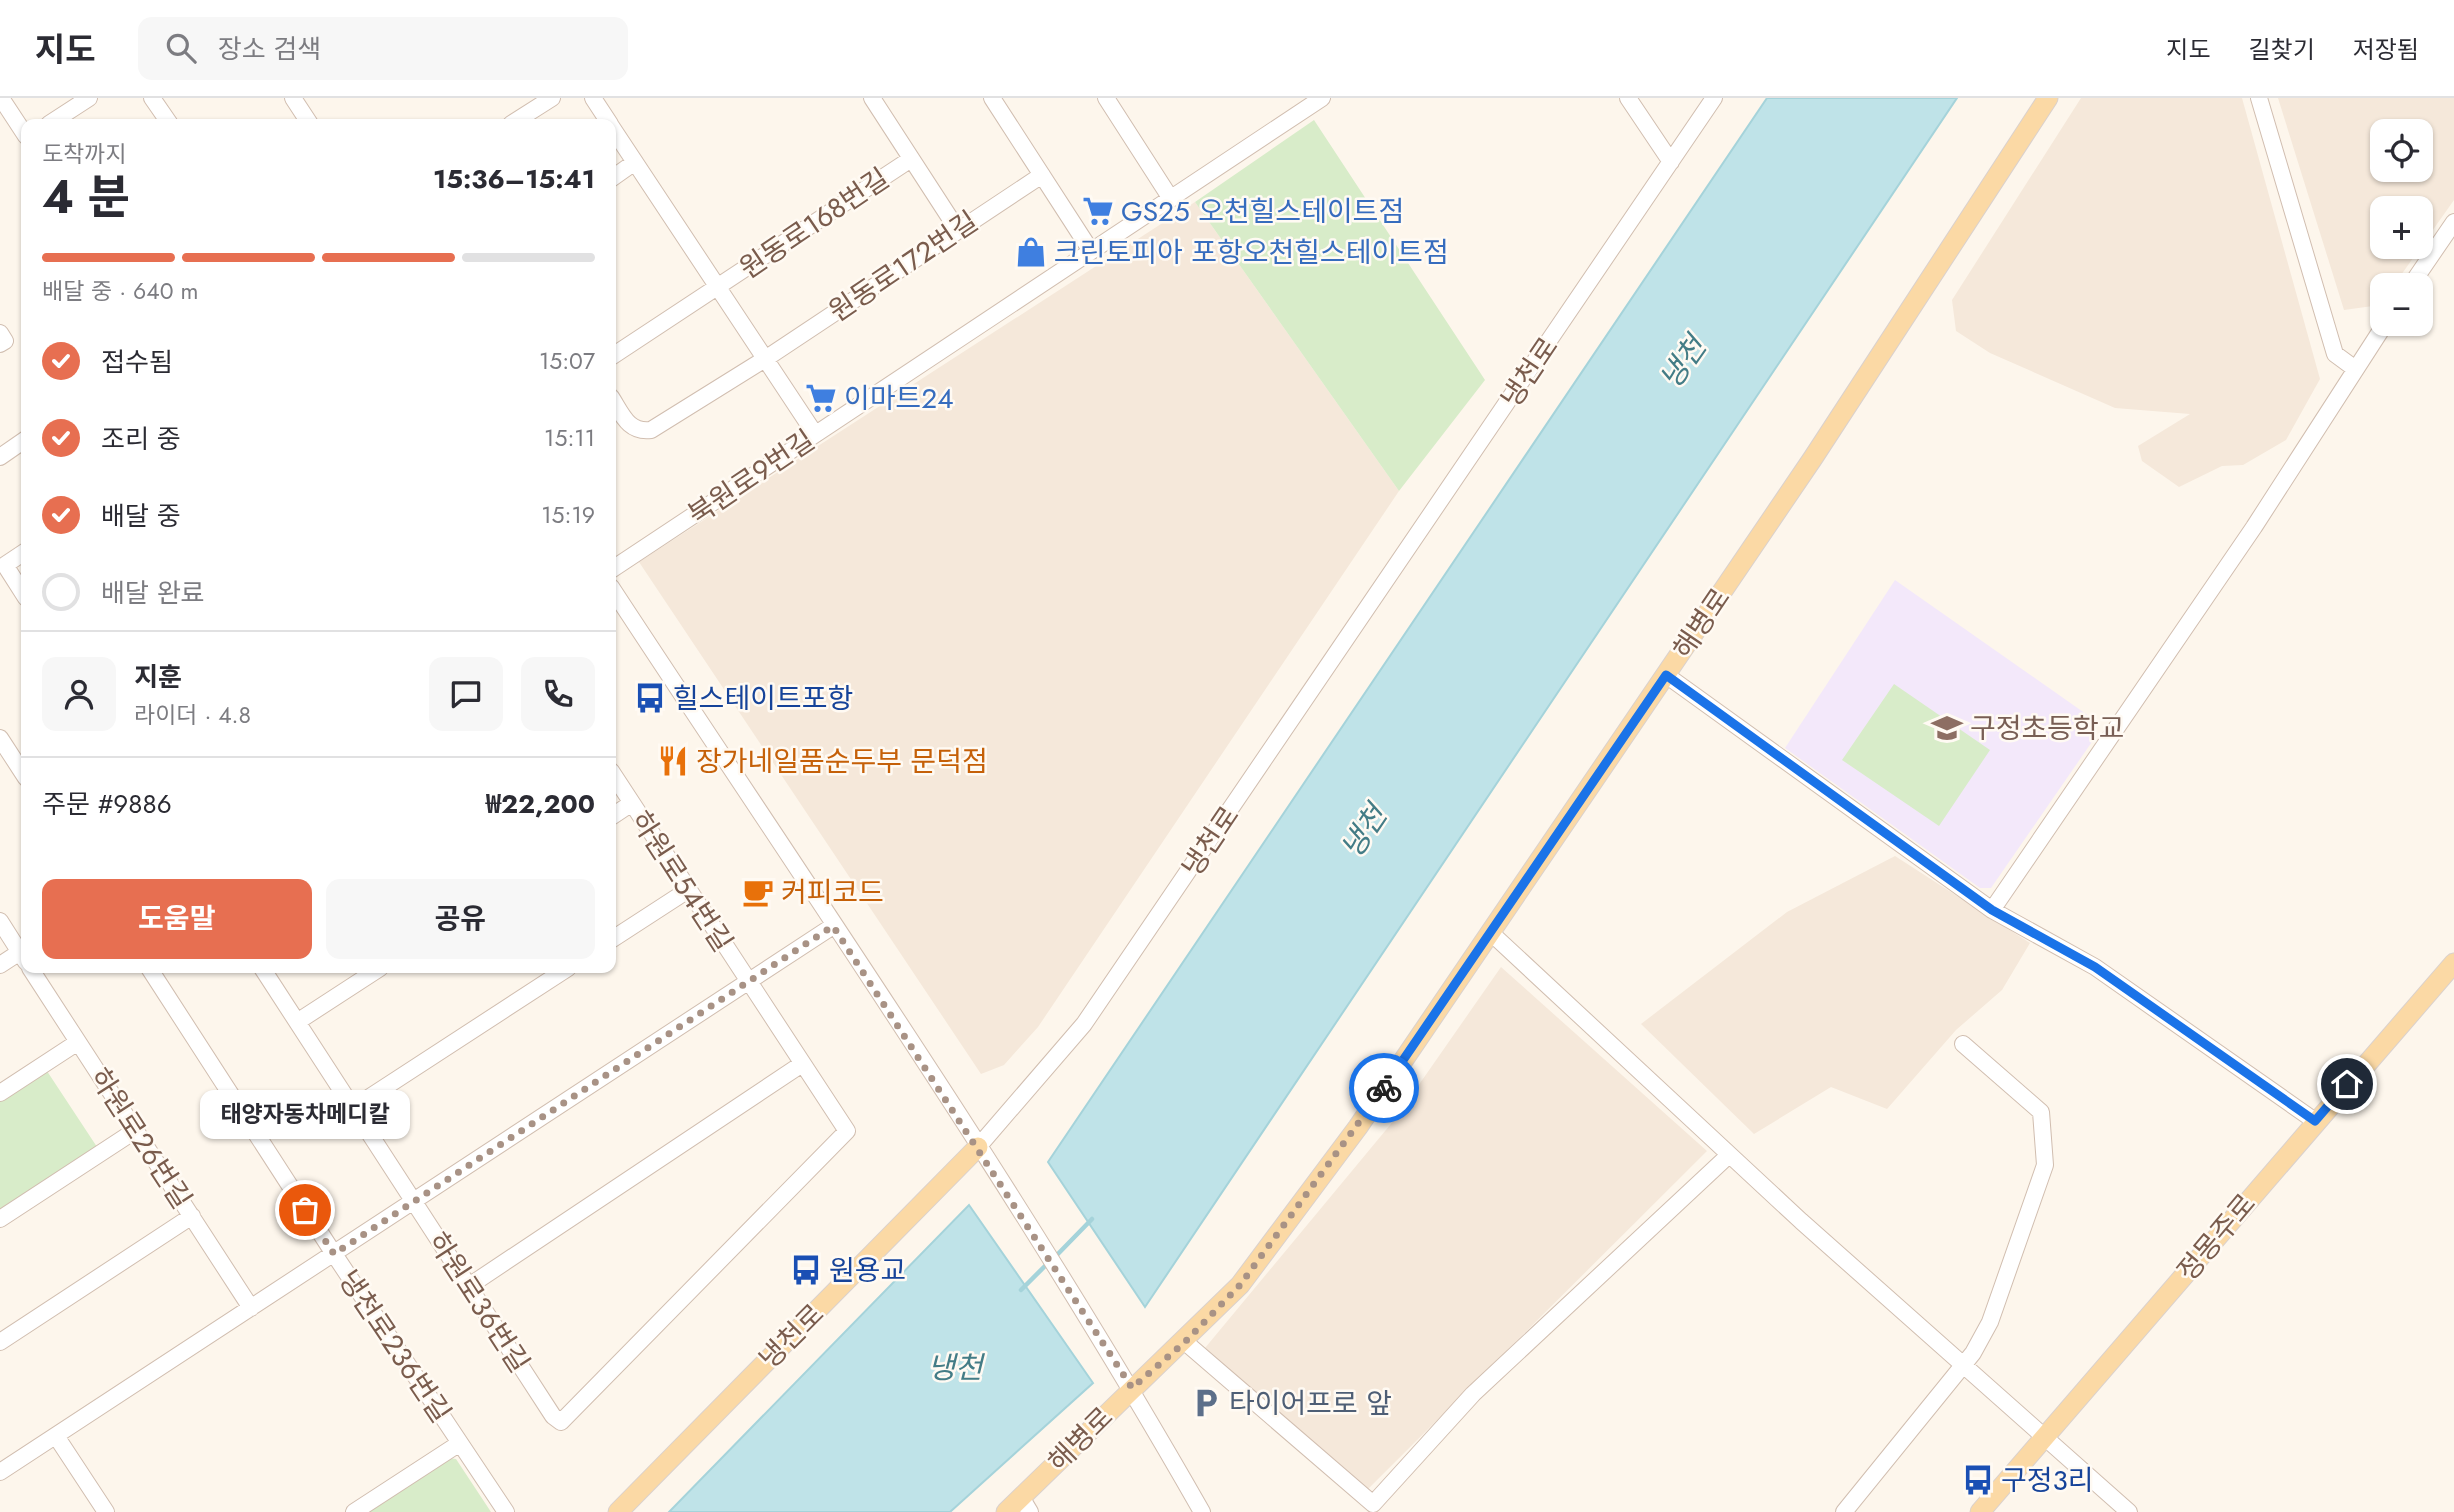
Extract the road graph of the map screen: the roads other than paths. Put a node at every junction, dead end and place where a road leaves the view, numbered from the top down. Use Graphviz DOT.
graph roads {
  1 [pos="1,98"];
  2 [pos="89,98"];
  3 [pos="152,98"];
  4 [pos="293,98"];
  5 [pos="552,98"];
  6 [pos="593,98"];
  7 [pos="872,98"];
  8 [pos="992,98"];
  9 [pos="1322,98"];
  10 [pos="1628,98"];
  11 [pos="1714,98"];
  12 [pos="2048,98"];
  13 [pos="2259,98"];
  14 [pos="1108,99"];
  15 [pos="57,119"];
  16 [pos="167,119"];
  17 [pos="307,119"];
  18 [pos="519,119"];
  19 [pos="606,119"];
  20 [pos="21,128"];
  21 [pos="616,134"];
  22 [pos="911,159"];
  23 [pos="635,162"];
  24 [pos="1671,162"];
  25 [pos="616,175"];
  26 [pos="1042,175"];
  27 [pos="1171,199"];
  28 [pos="2454,222"];
  29 [pos="957,229"];
  30 [pos="1091,251"];
  31 [pos="2419,273"];
  32 [pos="718,287"];
  33 [pos="0,333"];
  34 [pos="2377,336"];
  35 [pos="0,344"];
  36 [pos="616,354"];
  37 [pos="765,359"];
  38 [pos="2354,368"];
  39 [pos="616,405"];
  40 [pos="815,434"];
  41 [pos="21,442"];
  42 [pos="0,457"];
  43 [pos="21,554"];
  44 [pos="616,567"];
  45 [pos="21,590"];
  46 [pos="616,595"];
  47 [pos="1666,675"];
  48 [pos="0,738"];
  49 [pos="21,770"];
  50 [pos="616,779"];
  51 [pos="632,803"];
  52 [pos="616,814"];
  53 [pos="688,890"];
  54 [pos="1992,910"];
  55 [pos="0,921"];
  56 [pos="833,926"];
  57 [pos="1490,932"];
  58 [pos="616,937"];
  59 [pos="21,950"];
  60 [pos="21,955"];
  61 [pos="2454,963"];
  62 [pos="0,965"];
  63 [pos="33,973"];
  64 [pos="152,973"];
  65 [pos="265,973"];
  66 [pos="372,973"];
  67 [pos="560,973"];
  68 [pos="747,982"];
  69 [pos="298,1022"];
  70 [pos="78,1041"];
  71 [pos="1963,1044"];
  72 [pos="802,1065"];
  73 [pos="0,1093"];
  74 [pos="353,1108"];
  75 [pos="2315,1121"];
  76 [pos="136,1130"];
  77 [pos="978,1147"];
  78 [pos="1730,1155"];
  79 [pos="414,1201"];
  80 [pos="192,1216"];
  81 [pos="0,1219"];
  82 [pos="334,1254"];
  83 [pos="469,1286"];
  84 [pos="251,1308"];
  85 [pos="0,1342"];
  86 [pos="1185,1342"];
  87 [pos="1964,1364"];
  88 [pos="1132,1388"];
  89 [pos="561,1422"];
  90 [pos="56,1436"];
  91 [pos="2046,1436"];
  92 [pos="460,1443"];
  93 [pos="0,1472"];
  94 [pos="1026,1505"];
  95 [pos="106,1512"];
  96 [pos="354,1512"];
  97 [pos="506,1512"];
  98 [pos="618,1512"];
  99 [pos="1006,1512"];
  100 [pos="1202,1512"];
  101 [pos="1844,1512"];
  102 [pos="1980,1512"];
  103 [pos="2129,1512"];
  1 -- 20 [label="street"];
  2 -- 15 [label="street"];
  3 -- 16 [label="street"];
  4 -- 17 [label="street"];
  5 -- 18 [label="street"];
  6 -- 19 [label="street"];
  7 -- 22 [label="street, 원동로168번길"];
  8 -- 26 [label="street"];
  9 -- 27 [label="street, 북원로9번길"];
  10 -- 24 [label="street"];
  11 -- 24 [label="street, 냉천로"];
  12 -- 47 [label="main road, 해병로"];
  13 -- 38 [label="street"];
  14 -- 27 [label="street"];
  21 -- 23 [label="street"];
  22 -- 29 [label="street, 원동로168번길"];
  22 -- 32 [label="street, 원동로168번길"];
  23 -- 25 [label="street"];
  23 -- 32 [label="street"];
  24 -- 77 [label="street, 냉천로"];
  26 -- 29 [label="street, 원동로172번길"];
  26 -- 30 [label="street"];
  27 -- 30 [label="street, 북원로9번길"];
  28 -- 31 [label="street"];
  29 -- 37 [label="street, 원동로172번길"];
  30 -- 40 [label="street, 북원로9번길"];
  32 -- 36 [label="street, 원동로168번길"];
  32 -- 37 [label="street"];
  33 -- 35 [label="street"];
  34 -- 38 [label="street"];
  37 -- 39 [label="street, 원동로172번길"];
  37 -- 40 [label="street"];
  38 -- 54 [label="street"];
  40 -- 44 [label="street, 북원로9번길"];
  41 -- 42 [label="street"];
  43 -- 45 [label="street"];
  46 -- 56 [label="street"];
  47 -- 54 [label="street"];
  47 -- 57 [label="main road, 해병로"];
  48 -- 49 [label="street"];
  50 -- 51 [label="street, 하원로54번길"];
  51 -- 52 [label="street"];
  51 -- 53 [label="street, 하원로54번길"];
  53 -- 58 [label="street"];
  53 -- 68 [label="street, 하원로54번길"];
  54 -- 75 [label="street"];
  55 -- 59 [label="street"];
  56 -- 68 [label="street"];
  56 -- 77 [label="street"];
  57 -- 78 [label="street"];
  57 -- 86 [label="main road, 해병로"];
  60 -- 62 [label="street"];
  61 -- 75 [label="main road, 정몽주로"];
  63 -- 70 [label="street, 하원로26번길"];
  64 -- 82 [label="street, 냉천로236번길"];
  65 -- 69 [label="street, 하원로36번길"];
  66 -- 69 [label="street"];
  67 -- 74 [label="street"];
  68 -- 72 [label="street, 하원로54번길"];
  68 -- 79 [label="street"];
  69 -- 74 [label="street, 하원로36번길"];
  70 -- 73 [label="street"];
  70 -- 76 [label="street, 하원로26번길"];
  71 -- 87 [label="street"];
  72 -- 83 [label="street"];
  72 -- 89 [label="street, 하원로54번길"];
  74 -- 79 [label="street, 하원로36번길"];
  75 -- 91 [label="main road, 정몽주로"];
  76 -- 80 [label="street, 하원로26번길"];
  76 -- 81 [label="street"];
  77 -- 88 [label="street"];
  77 -- 98 [label="main road, 냉천로"];
  78 -- 86 [label="street"];
  78 -- 87 [label="street"];
  79 -- 82 [label="street"];
  79 -- 83 [label="street, 하원로36번길"];
  80 -- 84 [label="street, 하원로26번길"];
  80 -- 85 [label="street"];
  82 -- 84 [label="street"];
  82 -- 92 [label="street, 냉천로236번길"];
  83 -- 89 [label="street, 하원로36번길"];
  84 -- 90 [label="street"];
  86 -- 88 [label="main road, 해병로"];
  87 -- 91 [label="street"];
  87 -- 101 [label="street"];
  88 -- 94 [label="main road, 해병로"];
  88 -- 100 [label="street"];
  90 -- 93 [label="street"];
  90 -- 95 [label="street"];
  91 -- 102 [label="main road, 정몽주로"];
  91 -- 103 [label="street"];
  92 -- 96 [label="street"];
  92 -- 97 [label="street, 냉천로236번길"];
  94 -- 99 [label="main road, 해병로"];
}
